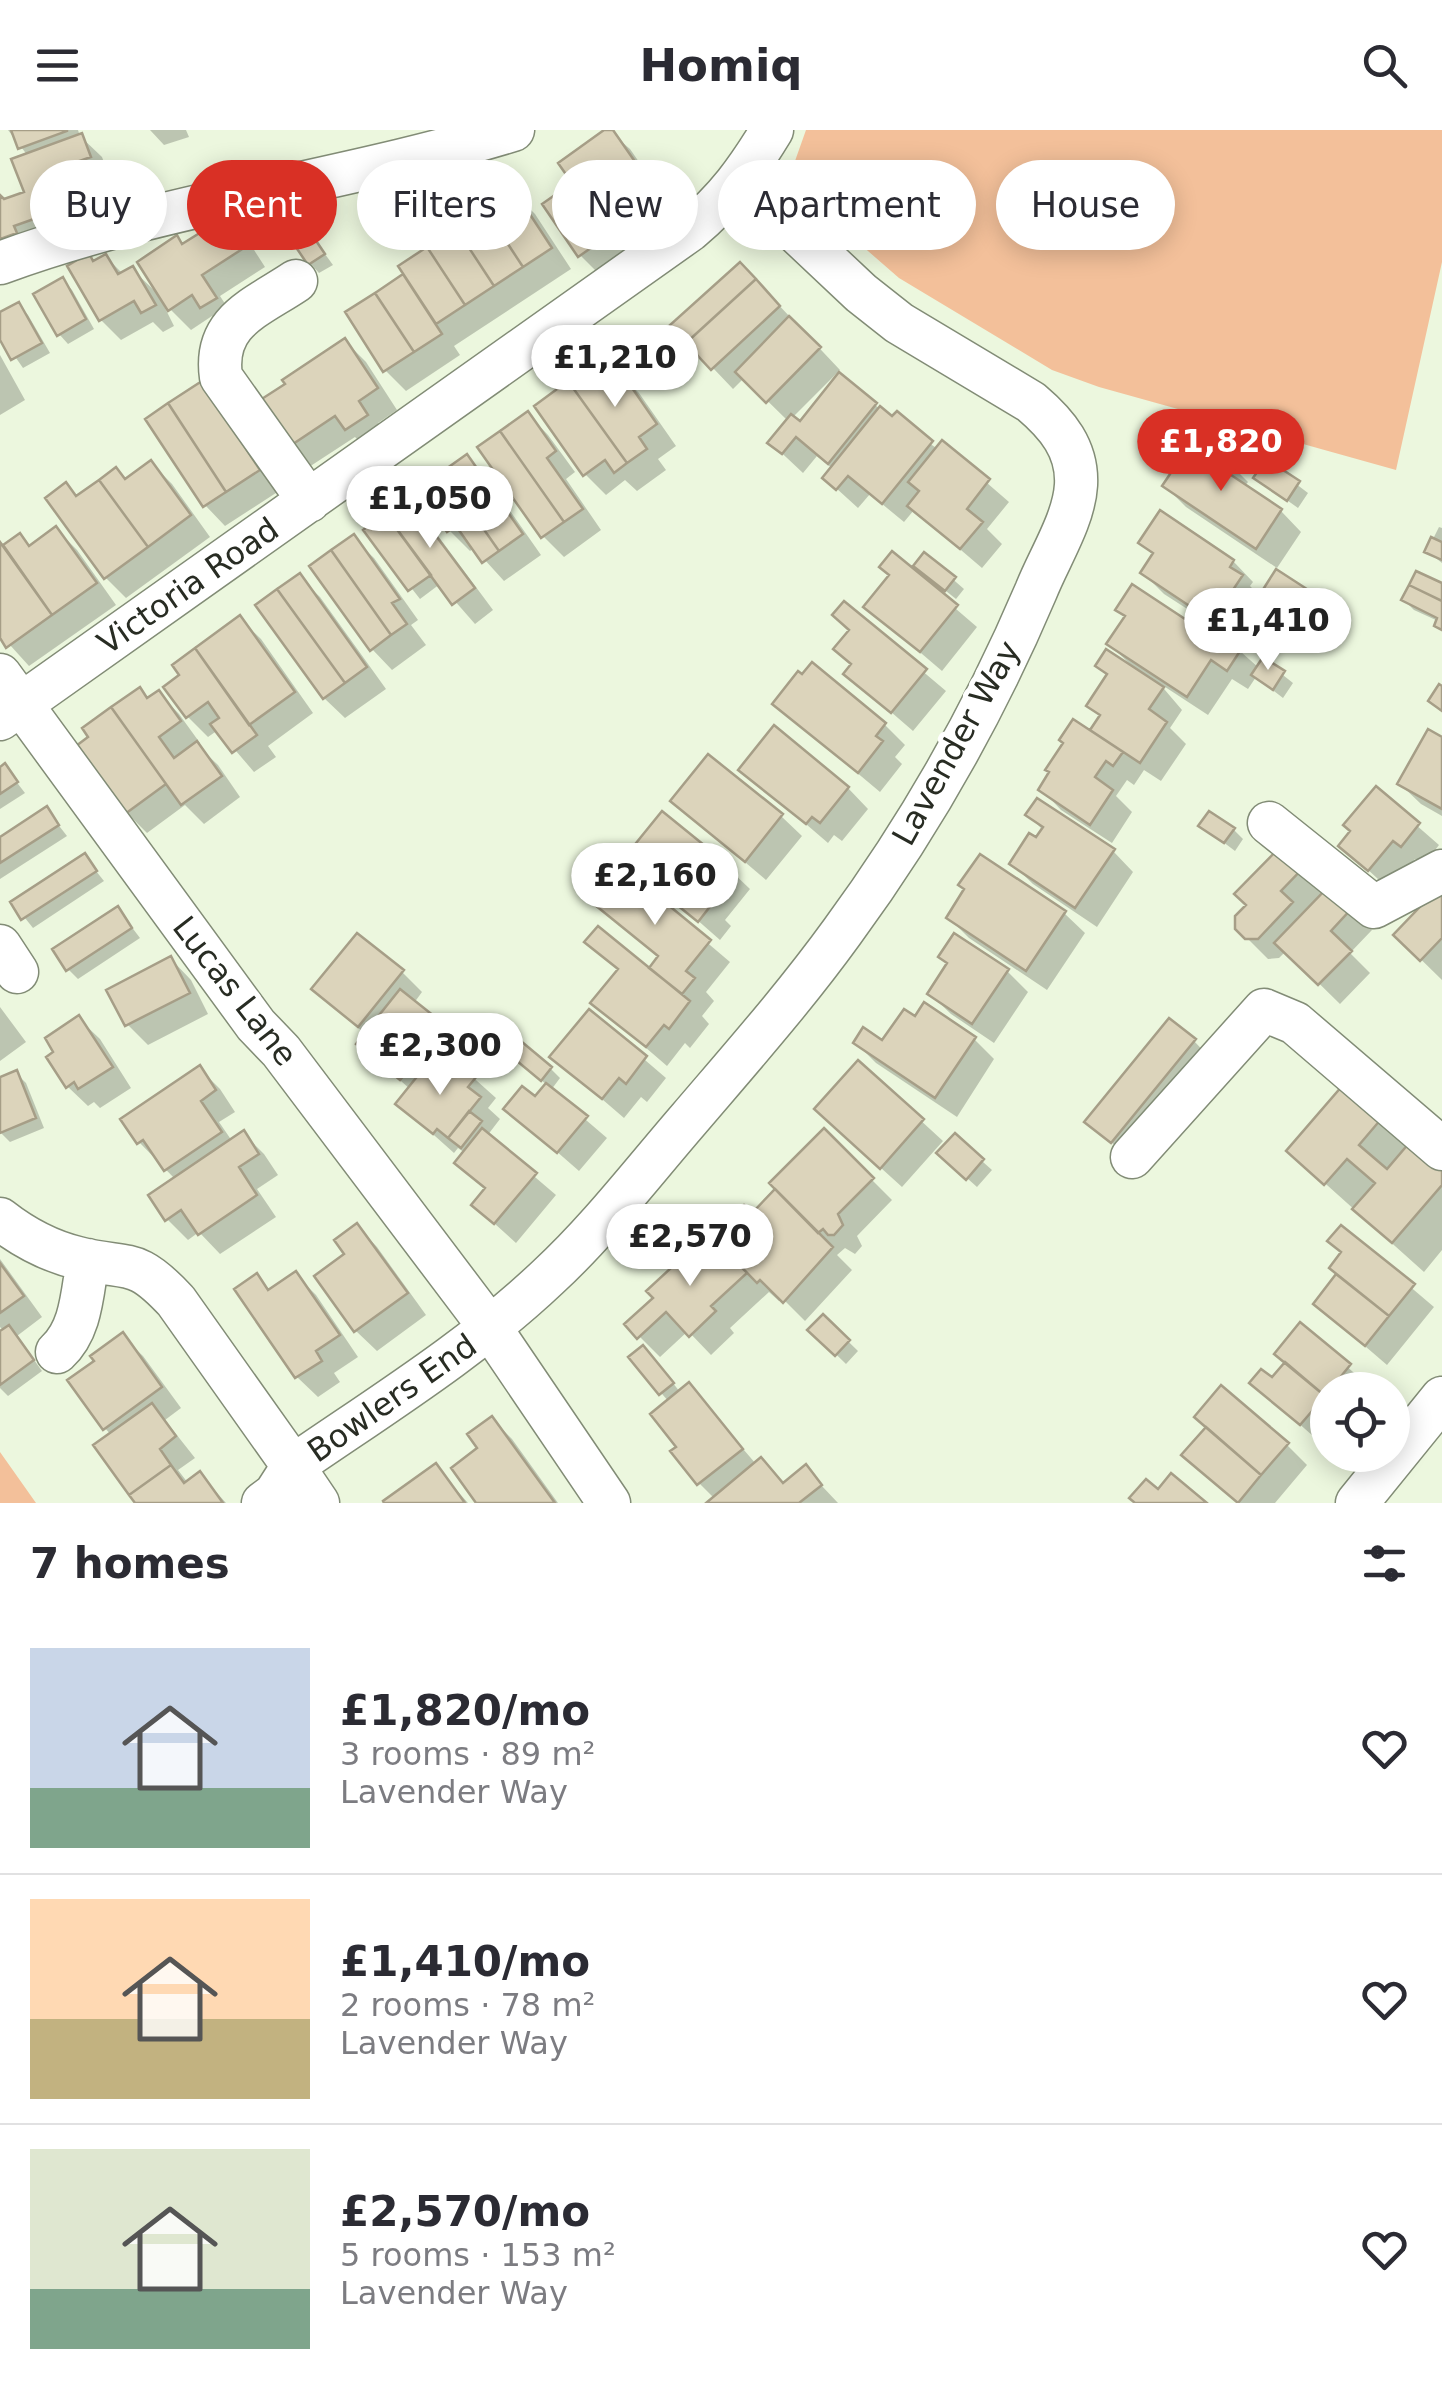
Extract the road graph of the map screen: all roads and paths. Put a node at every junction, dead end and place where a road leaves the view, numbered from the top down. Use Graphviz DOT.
graph roads {
  1 [pos="513,130"];
  2 [pos="772,130"];
  3 [pos="754,160"];
  4 [pos="718,207"];
  5 [pos="816,250"];
  6 [pos="0,264"];
  7 [pos="296,281"];
  8 [pos="309,502"];
  9 [pos="7,699"];
  10 [pos="1268,823"];
  11 [pos="1442,871"];
  12 [pos="1442,1149"];
  13 [pos="1132,1157"];
  14 [pos="0,1219"];
  15 [pos="88,1260"];
  16 [pos="491,1329"];
  17 [pos="56,1352"];
  18 [pos="1442,1398"];
  19 [pos="294,1466"];
  20 [pos="262,1503"];
  21 [pos="318,1503"];
  22 [pos="608,1503"];
  23 [pos="1357,1503"];
  1 -- 6 [label="street"];
  2 -- 3 [label="street, Victoria Road"];
  4 -- 8 [label="street, Victoria Road"];
  5 -- 16 [label="street, Lavender Way"];
  7 -- 8 [label="street"];
  8 -- 9 [label="street, Victoria Road"];
  9 -- 16 [label="street, Lucas Lane"];
  10 -- 11 [label="street"];
  12 -- 13 [label="street"];
  14 -- 15 [label="street, Bowlers End"];
  15 -- 17 [label="street"];
  15 -- 19 [label="street, Bowlers End"];
  16 -- 19 [label="street, Bowlers End"];
  16 -- 22 [label="street, Lucas Lane"];
  18 -- 23 [label="street"];
  19 -- 20 [label="street"];
  19 -- 21 [label="street, Bowlers End"];
}
